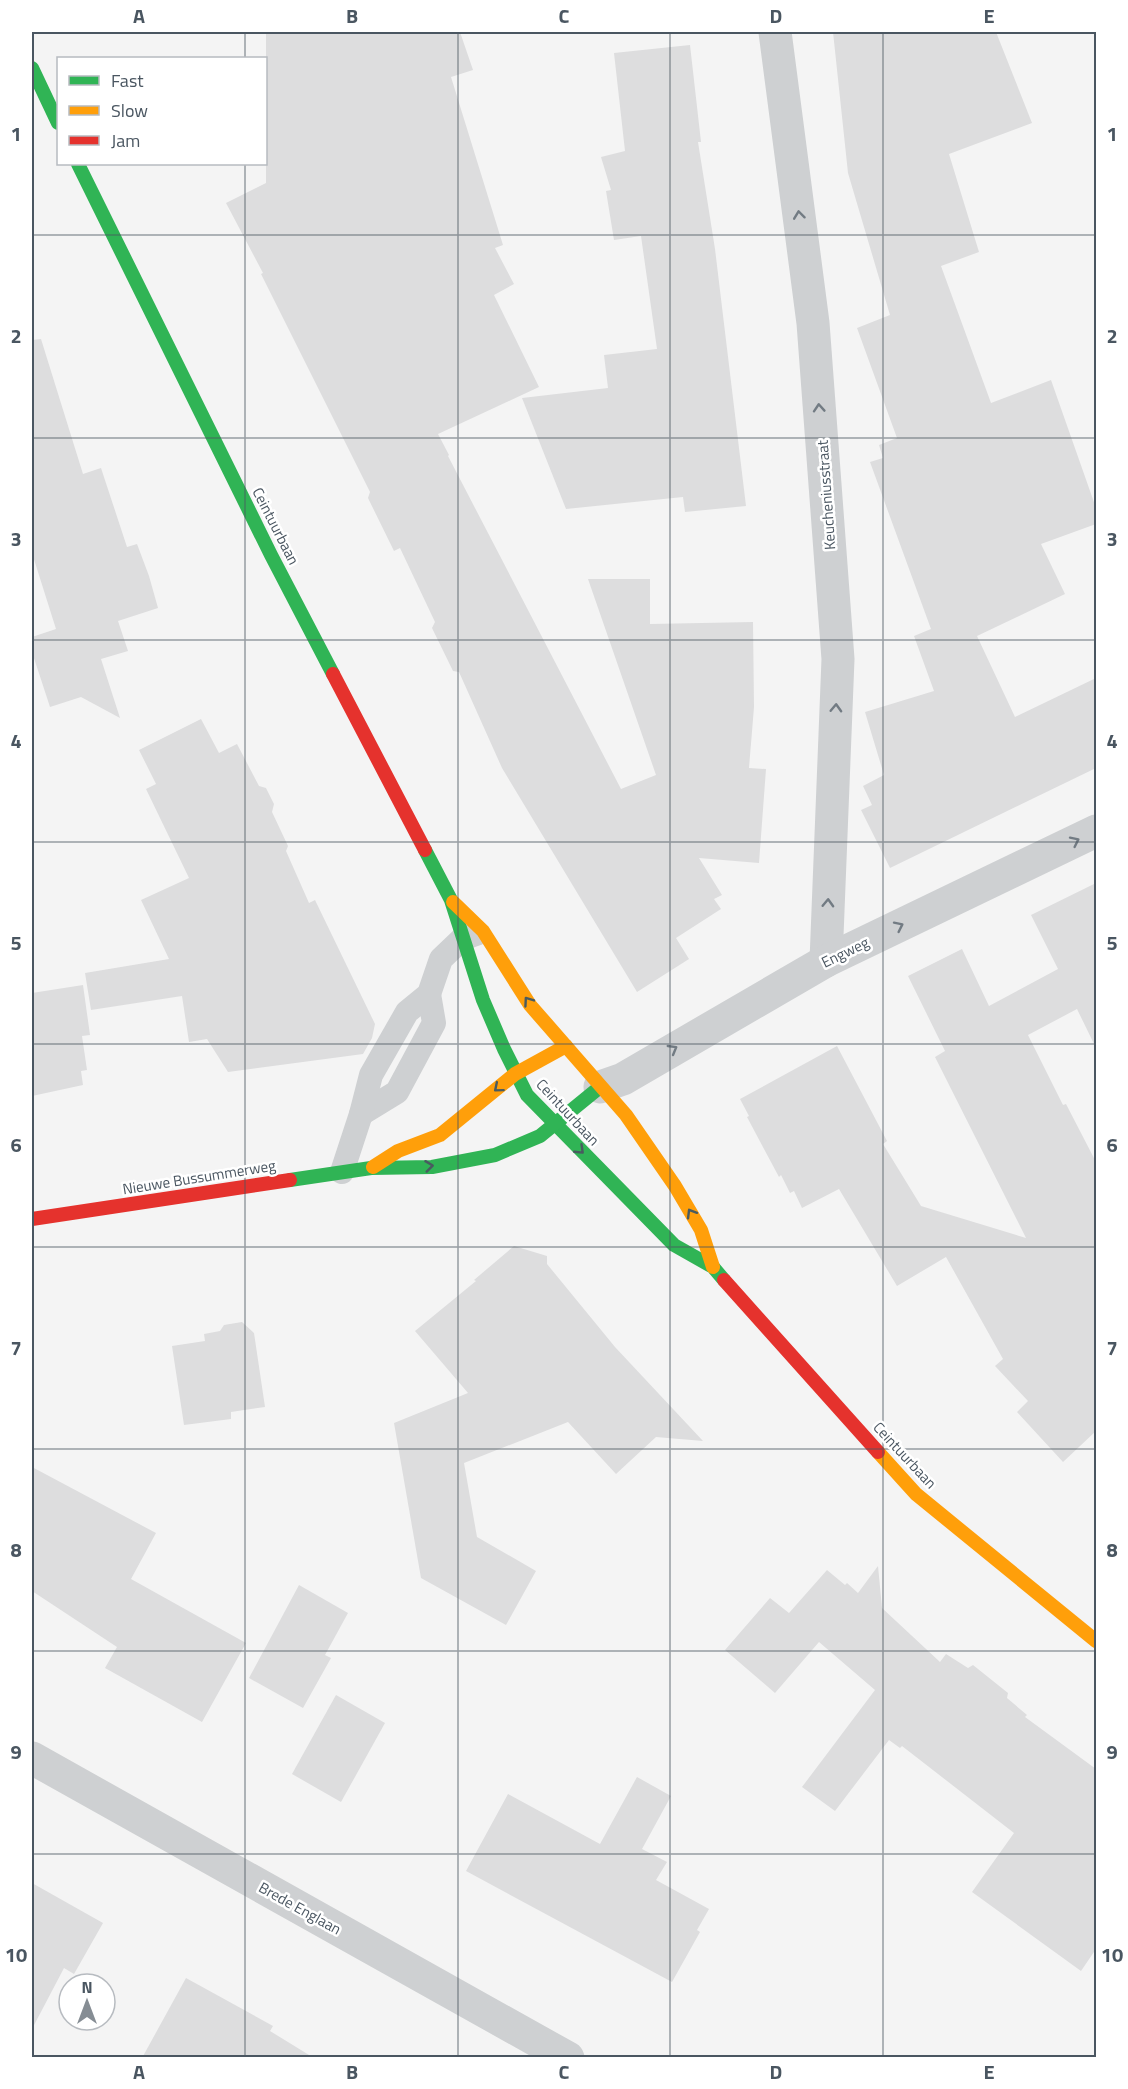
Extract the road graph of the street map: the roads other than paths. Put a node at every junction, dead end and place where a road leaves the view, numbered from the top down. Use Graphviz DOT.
graph roads {
  1 [pos="775,32"];
  2 [pos="32,68"];
  3 [pos="57,121"];
  4 [pos="78,165"];
  5 [pos="1096,831"];
  6 [pos="451,900"];
  7 [pos="472,935"];
  8 [pos="826,961"];
  9 [pos="566,1046"];
  10 [pos="515,1074"];
  11 [pos="600,1087"];
  12 [pos="554,1125"];
  13 [pos="371,1168"];
  14 [pos="342,1172"];
  15 [pos="32,1219"];
  16 [pos="713,1267"];
  17 [pos="1093,1632"];
  18 [pos="32,1758"];
  19 [pos="568,2058"];
  8 -- 1 [label="street, Keucheniusstraat, one-way"];
  2 -- 3 [label="main road"];
  4 -- 6 [label="main road, Ceintuurbaan"];
  8 -- 5 [label="street, Engweg, one-way"];
  6 -- 7 [label="main road, Ceintuurbaan"];
  6 -- 7 [label="main road, Ceintuurbaan"];
  9 -- 7 [label="main road, Ceintuurbaan, one-way"];
  7 -- 10 [label="main road, Ceintuurbaan"];
  7 -- 14 [label="lane"];
  11 -- 8 [label="street, Engweg, one-way"];
  9 -- 10 [label="main road, Nieuwe Bussummerweg"];
  9 -- 11 [label="main road, Ceintuurbaan"];
  10 -- 12 [label="main road, Ceintuurbaan"];
  10 -- 13 [label="main road, Nieuwe Bussummerweg, one-way"];
  11 -- 12 [label="main road, Nieuwe Bussummerweg"];
  16 -- 11 [label="main road, Ceintuurbaan, one-way"];
  13 -- 12 [label="main road, Nieuwe Bussummerweg, one-way"];
  12 -- 16 [label="main road, Ceintuurbaan, one-way"];
  13 -- 14 [label="main road, Nieuwe Bussummerweg"];
  14 -- 15 [label="main road, Nieuwe Bussummerweg"];
  16 -- 17 [label="main road, Ceintuurbaan"];
  18 -- 19 [label="street, Brede Englaan"];
}
